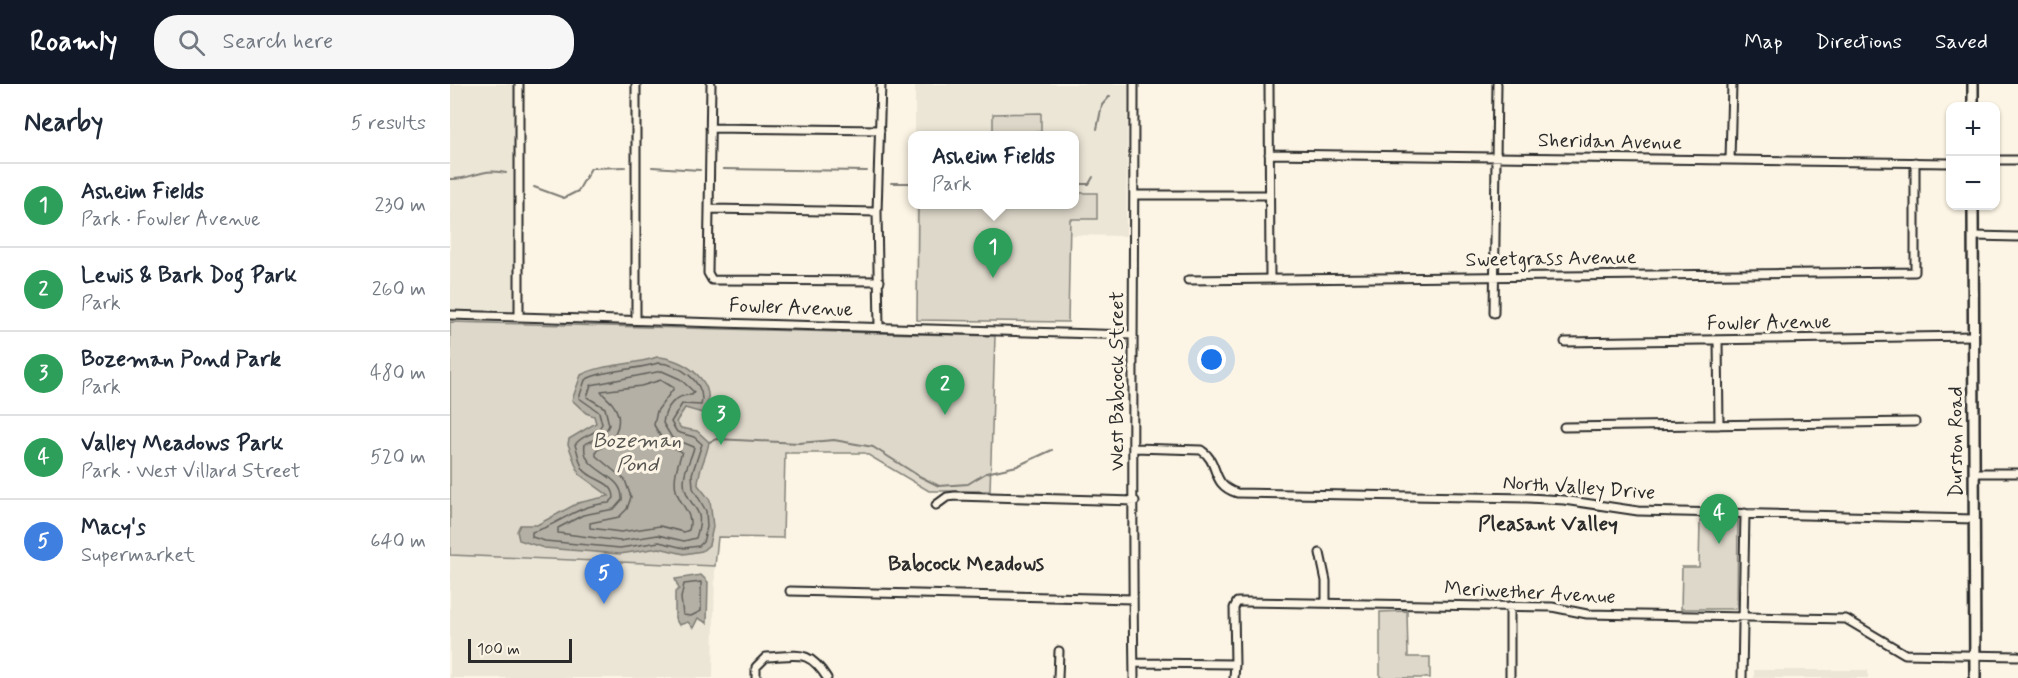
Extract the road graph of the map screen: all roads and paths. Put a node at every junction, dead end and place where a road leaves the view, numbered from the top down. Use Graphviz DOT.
graph roads {
  1 [pos="519,84"];
  2 [pos="636,84"];
  3 [pos="711,84"];
  4 [pos="881,84"];
  5 [pos="1134,84"];
  6 [pos="1269,84"];
  7 [pos="1497,84"];
  8 [pos="1732,84"];
  9 [pos="1973,84"];
  10 [pos="1973,102"];
  11 [pos="710,128"];
  12 [pos="880,130"];
  13 [pos="1269,154"];
  14 [pos="1495,157"];
  15 [pos="1730,160"];
  16 [pos="2000,160"];
  17 [pos="2018,160"];
  18 [pos="1915,162"];
  19 [pos="1946,163"];
  20 [pos="1134,195"];
  21 [pos="1269,195"];
  22 [pos="710,209"];
  23 [pos="1973,210"];
  24 [pos="877,212"];
  25 [pos="1974,236"];
  26 [pos="2018,237"];
  27 [pos="1494,276"];
  28 [pos="1270,279"];
  29 [pos="1188,280"];
  30 [pos="880,282"];
  31 [pos="1494,313"];
  32 [pos="450,315"];
  33 [pos="519,315"];
  34 [pos="636,320"];
  35 [pos="879,327"];
  36 [pos="1131,335"];
  37 [pos="1974,336"];
  38 [pos="1718,340"];
  39 [pos="1565,342"];
  40 [pos="1915,422"];
  41 [pos="1719,424"];
  42 [pos="1564,427"];
  43 [pos="1134,448"];
  44 [pos="1974,473"];
  45 [pos="2018,473"];
  46 [pos="1135,501"];
  47 [pos="936,505"];
  48 [pos="1745,513"];
  49 [pos="1974,519"];
  50 [pos="1320,553"];
  51 [pos="790,591"];
  52 [pos="1133,598"];
  53 [pos="1326,603"];
  54 [pos="1510,606"];
  55 [pos="1744,617"];
  56 [pos="1059,651"];
  57 [pos="1975,656"];
  58 [pos="2018,656"];
  59 [pos="1134,663"];
  60 [pos="1234,664"];
  61 [pos="756,678"];
  62 [pos="827,678"];
  63 [pos="1058,678"];
  64 [pos="1134,678"];
  65 [pos="1234,678"];
  66 [pos="1510,678"];
  67 [pos="1742,678"];
  68 [pos="1975,678"];
  1 -- 33 [label="street"];
  2 -- 34 [label="street"];
  3 -- 11 [label="street"];
  4 -- 12 [label="street"];
  5 -- 20 [label="street, West Babcock Street"];
  6 -- 13 [label="street"];
  7 -- 14 [label="street"];
  8 -- 15 [label="street"];
  9 -- 10 [label="main road"];
  11 -- 12 [label="street"];
  11 -- 22 [label="street"];
  12 -- 24 [label="street"];
  13 -- 14 [label="street, Sheridan Avenue"];
  13 -- 21 [label="street"];
  14 -- 15 [label="street, Sheridan Avenue"];
  14 -- 27 [label="street"];
  15 -- 18 [label="street, Sheridan Avenue"];
  16 -- 17 [label="street"];
  18 -- 19 [label="street, Sheridan Avenue"];
  18 -- 27 [label="street, Sweetgrass Avenue"];
  20 -- 21 [label="street"];
  20 -- 36 [label="street, West Babcock Street"];
  21 -- 28 [label="street"];
  22 -- 24 [label="street"];
  22 -- 30 [label="street"];
  23 -- 25 [label="main road, Durston Road"];
  24 -- 30 [label="street"];
  25 -- 26 [label="street"];
  25 -- 37 [label="main road, Durston Road"];
  27 -- 28 [label="street, Sweetgrass Avenue"];
  27 -- 31 [label="street"];
  28 -- 29 [label="street, Sweetgrass Avenue"];
  30 -- 35 [label="street"];
  32 -- 33 [label="street, Fowler Avenue"];
  33 -- 34 [label="street, Fowler Avenue"];
  34 -- 35 [label="street, Fowler Avenue"];
  35 -- 36 [label="street, Fowler Avenue"];
  36 -- 43 [label="street, West Babcock Street"];
  37 -- 38 [label="street, Fowler Avenue"];
  37 -- 44 [label="main road, Durston Road"];
  38 -- 39 [label="street, Fowler Avenue"];
  38 -- 41 [label="street"];
  40 -- 41 [label="street"];
  41 -- 42 [label="street"];
  43 -- 46 [label="street, West Babcock Street"];
  43 -- 48 [label="street, North Valley Drive"];
  44 -- 45 [label="street"];
  44 -- 49 [label="main road, Durston Road"];
  46 -- 47 [label="street"];
  46 -- 52 [label="street, West Babcock Street"];
  48 -- 49 [label="street, North Valley Drive"];
  48 -- 55 [label="street"];
  49 -- 57 [label="main road, Durston Road"];
  50 -- 53 [label="street"];
  51 -- 52 [label="street"];
  52 -- 59 [label="street, West Babcock Street"];
  53 -- 54 [label="street, Meriwether Avenue"];
  53 -- 60 [label="street, Meriwether Avenue"];
  54 -- 55 [label="street, Meriwether Avenue"];
  54 -- 66 [label="street"];
  55 -- 57 [label="street, Meriwether Avenue"];
  55 -- 67 [label="street"];
  56 -- 63 [label="street"];
  57 -- 58 [label="street, Meriwether Avenue"];
  57 -- 68 [label="main road, Durston Road"];
  59 -- 60 [label="street"];
  59 -- 64 [label="street, West Babcock Street"];
  60 -- 65 [label="street"];
  61 -- 62 [label="street"];
}
